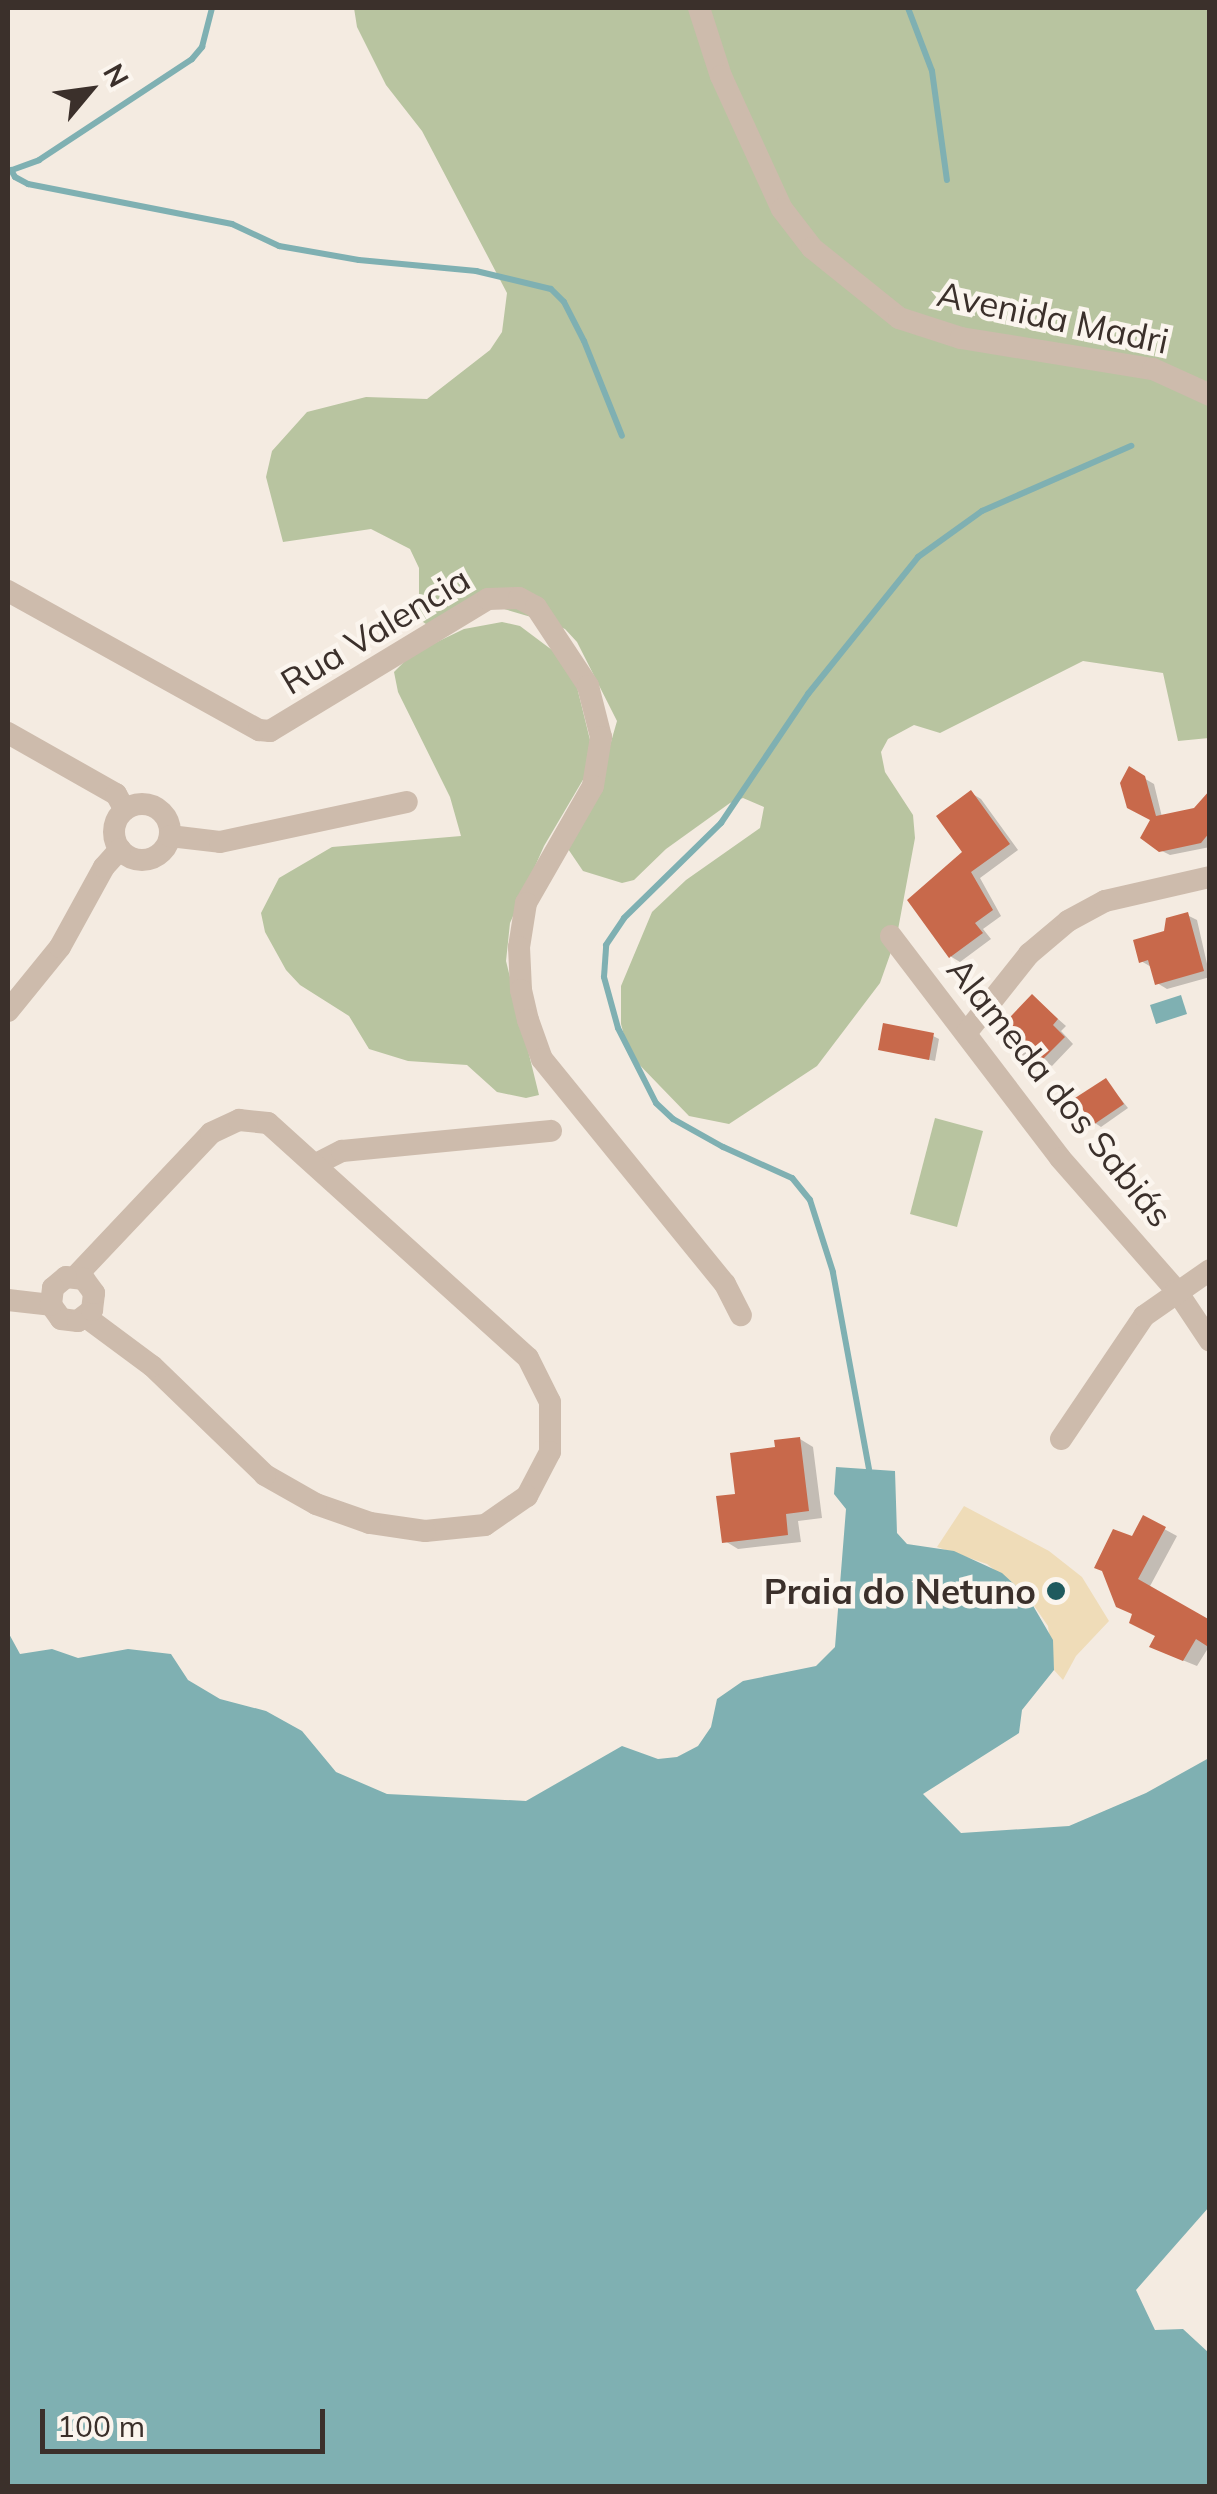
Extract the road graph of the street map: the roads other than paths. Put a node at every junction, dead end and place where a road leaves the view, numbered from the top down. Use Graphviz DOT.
graph roads {
  1 [pos="699,8"];
  2 [pos="1210,395"];
  3 [pos="8,592"];
  4 [pos="8,734"];
  5 [pos="407,802"];
  6 [pos="125,810"];
  7 [pos="170,836"];
  8 [pos="120,850"];
  9 [pos="1210,876"];
  10 [pos="891,936"];
  11 [pos="8,1011"];
  12 [pos="967,1032"];
  13 [pos="552,1130"];
  14 [pos="316,1164"];
  15 [pos="1210,1270"];
  16 [pos="75,1276"];
  17 [pos="1176,1290"];
  18 [pos="8,1300"];
  19 [pos="50,1305"];
  20 [pos="741,1314"];
  21 [pos="86,1317"];
  22 [pos="1210,1341"];
  23 [pos="1061,1439"];
  1 -- 2 [label="street, Avenida Madri"];
  3 -- 20 [label="street, Rua Valencia"];
  4 -- 6 [label="street"];
  5 -- 7 [label="street"];
  6 -- 7 [label="street"];
  6 -- 8 [label="street"];
  7 -- 8 [label="street"];
  8 -- 11 [label="street"];
  9 -- 12 [label="street"];
  10 -- 12 [label="street, Alameda dos Sabiás"];
  12 -- 17 [label="street, Alameda dos Sabiás"];
  13 -- 14 [label="street"];
  14 -- 16 [label="street"];
  14 -- 21 [label="street"];
  15 -- 17 [label="street"];
  16 -- 19 [label="street"];
  16 -- 21 [label="street"];
  17 -- 22 [label="street, Alameda dos Sabiás"];
  17 -- 23 [label="street"];
  18 -- 19 [label="street"];
  19 -- 21 [label="street"];
}
